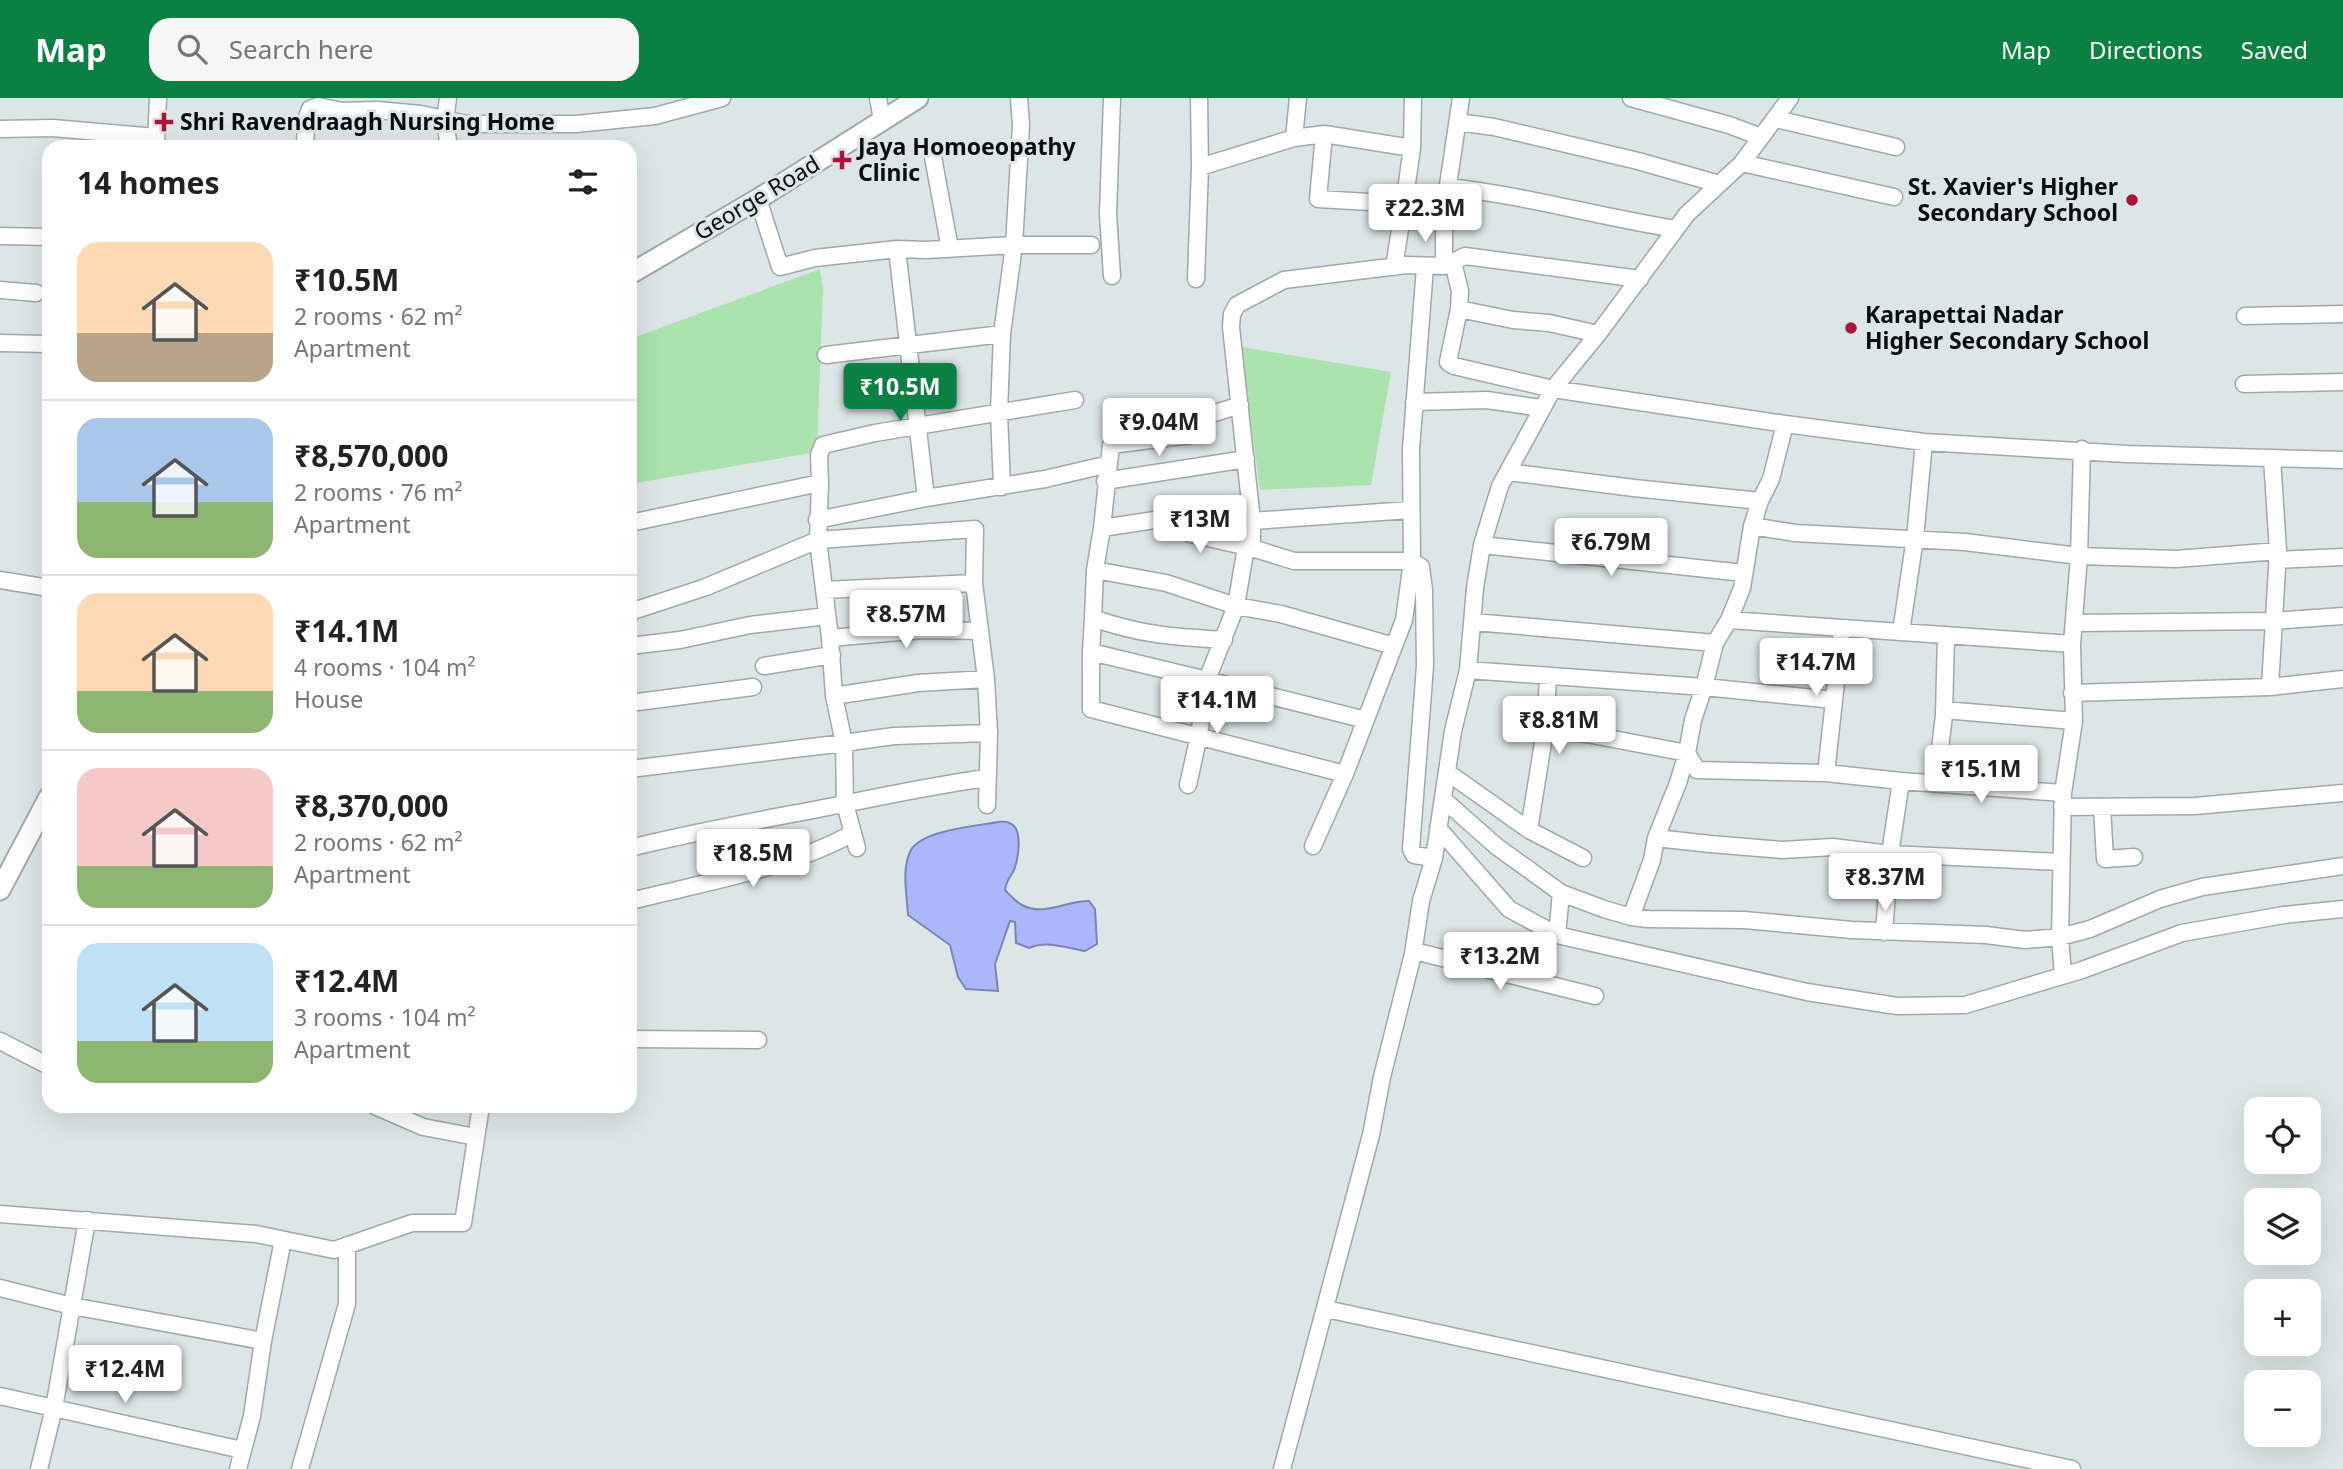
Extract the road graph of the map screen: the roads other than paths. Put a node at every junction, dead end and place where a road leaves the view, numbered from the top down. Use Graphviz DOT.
graph roads {
  1 [pos="158,98"];
  2 [pos="448,98"];
  3 [pos="722,98"];
  4 [pos="878,98"];
  5 [pos="918,98"];
  6 [pos="1019,98"];
  7 [pos="1112,98"];
  8 [pos="1199,98"];
  9 [pos="1298,98"];
  10 [pos="1413,98"];
  11 [pos="1461,98"];
  12 [pos="1632,98"];
  13 [pos="1790,98"];
  14 [pos="1776,119"];
  15 [pos="882,120"];
  16 [pos="445,121"];
  17 [pos="1458,122"];
  18 [pos="0,129"];
  19 [pos="1324,134"];
  20 [pos="1761,136"];
  21 [pos="1294,138"];
  22 [pos="141,140"];
  23 [pos="156,140"];
  24 [pos="305,140"];
  25 [pos="448,140"];
  26 [pos="1896,147"];
  27 [pos="1412,148"];
  28 [pos="933,157"];
  29 [pos="1742,163"];
  30 [pos="1200,167"];
  31 [pos="1719,184"];
  32 [pos="1447,187"];
  33 [pos="1894,197"];
  34 [pos="758,199"];
  35 [pos="1404,204"];
  36 [pos="1676,229"];
  37 [pos="0,236"];
  38 [pos="42,237"];
  39 [pos="1014,245"];
  40 [pos="1091,245"];
  41 [pos="897,249"];
  42 [pos="950,249"];
  43 [pos="1448,264"];
  44 [pos="1394,267"];
  45 [pos="1425,267"];
  46 [pos="637,270"];
  47 [pos="1112,276"];
  48 [pos="1196,279"];
  49 [pos="1640,279"];
  50 [pos="0,290"];
  51 [pos="36,293"];
  52 [pos="1459,309"];
  53 [pos="2343,314"];
  54 [pos="2245,316"];
  55 [pos="1002,334"];
  56 [pos="1598,334"];
  57 [pos="0,342"];
  58 [pos="42,344"];
  59 [pos="909,345"];
  60 [pos="826,355"];
  61 [pos="1489,374"];
  62 [pos="2343,382"];
  63 [pos="2244,384"];
  64 [pos="1553,389"];
  65 [pos="1075,400"];
  66 [pos="1488,400"];
  67 [pos="1414,402"];
  68 [pos="1240,405"];
  69 [pos="1541,408"];
  70 [pos="999,412"];
  71 [pos="1785,424"];
  72 [pos="919,425"];
  73 [pos="1924,442"];
  74 [pos="2082,449"];
  75 [pos="2272,458"];
  76 [pos="1246,459"];
  77 [pos="2343,460"];
  78 [pos="1109,464"];
  79 [pos="1508,472"];
  80 [pos="1105,481"];
  81 [pos="820,483"];
  82 [pos="1002,487"];
  83 [pos="926,498"];
  84 [pos="1760,501"];
  85 [pos="1410,510"];
  86 [pos="1183,515"];
  87 [pos="1251,515"];
  88 [pos="817,520"];
  89 [pos="637,522"];
  90 [pos="1752,526"];
  91 [pos="1102,527"];
  92 [pos="1915,538"];
  93 [pos="818,540"];
  94 [pos="1482,545"];
  95 [pos="1249,548"];
  96 [pos="2078,556"];
  97 [pos="2277,556"];
  98 [pos="2343,558"];
  99 [pos="1412,561"];
  100 [pos="1095,570"];
  101 [pos="1744,573"];
  102 [pos="0,580"];
  103 [pos="974,583"];
  104 [pos="42,586"];
  105 [pos="824,590"];
  106 [pos="1236,606"];
  107 [pos="637,610"];
  108 [pos="827,616"];
  109 [pos="2343,616"];
  110 [pos="1093,618"];
  111 [pos="1730,620"];
  112 [pos="2273,621"];
  113 [pos="1474,622"];
  114 [pos="2075,623"];
  115 [pos="1842,628"];
  116 [pos="980,631"];
  117 [pos="1901,632"];
  118 [pos="1946,635"];
  119 [pos="830,638"];
  120 [pos="1224,640"];
  121 [pos="1715,643"];
  122 [pos="2072,644"];
  123 [pos="637,645"];
  124 [pos="1394,646"];
  125 [pos="1091,652"];
  126 [pos="832,655"];
  127 [pos="764,666"];
  128 [pos="1468,670"];
  129 [pos="1548,677"];
  130 [pos="986,679"];
  131 [pos="2343,679"];
  132 [pos="1207,680"];
  133 [pos="753,687"];
  134 [pos="1704,687"];
  135 [pos="2270,687"];
  136 [pos="2072,693"];
  137 [pos="834,696"];
  138 [pos="1834,700"];
  139 [pos="637,702"];
  140 [pos="1944,709"];
  141 [pos="1366,720"];
  142 [pos="2074,721"];
  143 [pos="1545,730"];
  144 [pos="989,733"];
  145 [pos="1199,735"];
  146 [pos="844,743"];
  147 [pos="1687,753"];
  148 [pos="637,768"];
  149 [pos="1447,772"];
  150 [pos="1826,773"];
  151 [pos="1345,774"];
  152 [pos="986,778"];
  153 [pos="1901,781"];
  154 [pos="1936,783"];
  155 [pos="1188,785"];
  156 [pos="2343,793"];
  157 [pos="1443,799"];
  158 [pos="2063,800"];
  159 [pos="845,804"];
  160 [pos="987,805"];
  161 [pos="2102,807"];
  162 [pos="42,810"];
  163 [pos="1438,828"];
  164 [pos="1529,830"];
  165 [pos="1656,838"];
  166 [pos="637,846"];
  167 [pos="1313,846"];
  168 [pos="1890,855"];
  169 [pos="2134,857"];
  170 [pos="1434,858"];
  171 [pos="1583,858"];
  172 [pos="2061,862"];
  173 [pos="2343,866"];
  174 [pos="0,890"];
  175 [pos="1561,893"];
  176 [pos="637,899"];
  177 [pos="2343,909"];
  178 [pos="1631,917"];
  179 [pos="1884,932"];
  180 [pos="1557,935"];
  181 [pos="2060,937"];
  182 [pos="1414,951"];
  183 [pos="2063,975"];
  184 [pos="1595,996"];
  185 [pos="637,1039"];
  186 [pos="758,1040"];
  187 [pos="0,1041"];
  188 [pos="42,1062"];
  189 [pos="391,1113"];
  190 [pos="480,1113"];
  191 [pos="476,1137"];
  192 [pos="0,1214"];
  193 [pos="87,1220"];
  194 [pos="284,1240"];
  195 [pos="347,1245"];
  196 [pos="0,1288"];
  197 [pos="72,1306"];
  198 [pos="1325,1309"];
  199 [pos="263,1341"];
  200 [pos="0,1396"];
  201 [pos="54,1408"];
  202 [pos="242,1450"];
  203 [pos="1284,1467"];
  204 [pos="39,1469"];
  205 [pos="238,1469"];
  206 [pos="300,1469"];
  207 [pos="2072,1469"];
  1 -- 23 [label="street"];
  2 -- 16 [label="street"];
  3 -- 16 [label="street"];
  4 -- 15 [label="street"];
  5 -- 15 [label="main road, George Road"];
  6 -- 39 [label="street"];
  7 -- 47 [label="street"];
  8 -- 30 [label="street"];
  9 -- 21 [label="street"];
  10 -- 27 [label="street"];
  11 -- 17 [label="street"];
  12 -- 20 [label="street"];
  13 -- 14 [label="street"];
  14 -- 20 [label="street"];
  14 -- 26 [label="street"];
  15 -- 34 [label="main road, George Road"];
  16 -- 24 [label="street"];
  16 -- 25 [label="street"];
  17 -- 31 [label="street"];
  17 -- 32 [label="street"];
  18 -- 22 [label="street"];
  19 -- 21 [label="street"];
  19 -- 27 [label="street"];
  19 -- 35 [label="street"];
  20 -- 29 [label="street"];
  21 -- 30 [label="street"];
  27 -- 35 [label="street"];
  28 -- 42 [label="street"];
  29 -- 31 [label="street"];
  29 -- 33 [label="street"];
  30 -- 48 [label="street"];
  31 -- 36 [label="street"];
  32 -- 36 [label="street"];
  32 -- 43 [label="street"];
  34 -- 41 [label="street"];
  34 -- 46 [label="main road, George Road"];
  35 -- 44 [label="street"];
  36 -- 49 [label="street"];
  37 -- 38 [label="street"];
  39 -- 40 [label="street"];
  39 -- 42 [label="street"];
  39 -- 55 [label="street"];
  41 -- 42 [label="street"];
  41 -- 59 [label="street"];
  43 -- 45 [label="street"];
  43 -- 49 [label="street"];
  43 -- 52 [label="street"];
  44 -- 45 [label="street"];
  44 -- 68 [label="street"];
  45 -- 67 [label="street"];
  49 -- 56 [label="street"];
  50 -- 51 [label="street"];
  52 -- 56 [label="street"];
  52 -- 61 [label="street"];
  53 -- 54 [label="street"];
  55 -- 59 [label="street"];
  55 -- 70 [label="street"];
  56 -- 64 [label="street"];
  57 -- 58 [label="street"];
  59 -- 60 [label="street"];
  59 -- 72 [label="street"];
  61 -- 64 [label="street"];
  61 -- 66 [label="street"];
  62 -- 63 [label="street"];
  64 -- 69 [label="street"];
  64 -- 71 [label="street"];
  65 -- 70 [label="street"];
  66 -- 67 [label="street"];
  66 -- 69 [label="street"];
  67 -- 85 [label="street"];
  68 -- 76 [label="street"];
  68 -- 78 [label="street"];
  69 -- 79 [label="street"];
  70 -- 72 [label="street"];
  70 -- 82 [label="street"];
  71 -- 73 [label="street"];
  71 -- 84 [label="street"];
  72 -- 81 [label="street"];
  72 -- 83 [label="street"];
  73 -- 74 [label="street"];
  73 -- 92 [label="street"];
  74 -- 75 [label="street"];
  74 -- 96 [label="street"];
  75 -- 77 [label="street"];
  75 -- 97 [label="street"];
  76 -- 80 [label="street"];
  76 -- 87 [label="street"];
  78 -- 80 [label="street"];
  78 -- 82 [label="street"];
  79 -- 84 [label="street"];
  79 -- 94 [label="street"];
  80 -- 91 [label="street"];
  81 -- 88 [label="street"];
  81 -- 89 [label="street"];
  82 -- 83 [label="street"];
  83 -- 88 [label="street"];
  84 -- 90 [label="street"];
  85 -- 87 [label="street"];
  85 -- 99 [label="street"];
  86 -- 87 [label="street"];
  86 -- 91 [label="street"];
  86 -- 95 [label="street"];
  87 -- 95 [label="street"];
  88 -- 93 [label="street"];
  90 -- 92 [label="street"];
  90 -- 101 [label="street"];
  91 -- 100 [label="street"];
  92 -- 96 [label="street"];
  92 -- 117 [label="street"];
  93 -- 103 [label="street"];
  93 -- 105 [label="street"];
  93 -- 107 [label="street"];
  94 -- 101 [label="street"];
  94 -- 113 [label="street"];
  95 -- 99 [label="street"];
  95 -- 106 [label="street"];
  96 -- 97 [label="street"];
  96 -- 114 [label="street"];
  97 -- 98 [label="street"];
  97 -- 112 [label="street"];
  99 -- 124 [label="street"];
  99 -- 170 [label="street"];
  100 -- 106 [label="street"];
  100 -- 110 [label="street"];
  101 -- 111 [label="street"];
  102 -- 104 [label="street"];
  103 -- 105 [label="street"];
  103 -- 116 [label="street"];
  105 -- 108 [label="street"];
  106 -- 120 [label="street"];
  106 -- 124 [label="street"];
  108 -- 119 [label="street"];
  108 -- 123 [label="street"];
  109 -- 112 [label="street"];
  110 -- 120 [label="street"];
  110 -- 125 [label="street"];
  111 -- 115 [label="street"];
  111 -- 121 [label="street"];
  112 -- 114 [label="street"];
  112 -- 135 [label="street"];
  113 -- 121 [label="street"];
  113 -- 128 [label="street"];
  114 -- 122 [label="street"];
  115 -- 117 [label="street"];
  115 -- 138 [label="street"];
  116 -- 119 [label="street"];
  116 -- 130 [label="street"];
  117 -- 118 [label="street"];
  118 -- 122 [label="street"];
  118 -- 140 [label="street"];
  119 -- 126 [label="street"];
  120 -- 132 [label="street"];
  121 -- 134 [label="street"];
  122 -- 136 [label="street"];
  124 -- 141 [label="street"];
  125 -- 132 [label="street"];
  125 -- 145 [label="street"];
  126 -- 127 [label="street"];
  126 -- 137 [label="street"];
  128 -- 129 [label="street"];
  128 -- 149 [label="street"];
  129 -- 134 [label="street"];
  129 -- 143 [label="street"];
  130 -- 137 [label="street"];
  130 -- 144 [label="street"];
  131 -- 135 [label="street"];
  132 -- 141 [label="street"];
  132 -- 145 [label="street"];
  133 -- 139 [label="street"];
  134 -- 138 [label="street"];
  134 -- 147 [label="street"];
  135 -- 136 [label="street"];
  136 -- 142 [label="street"];
  137 -- 146 [label="street"];
  138 -- 150 [label="street"];
  140 -- 142 [label="street"];
  140 -- 154 [label="street"];
  141 -- 151 [label="street"];
  142 -- 158 [label="street"];
  143 -- 147 [label="street"];
  143 -- 164 [label="street"];
  144 -- 146 [label="street"];
  144 -- 152 [label="street"];
  145 -- 151 [label="street"];
  145 -- 155 [label="street"];
  146 -- 148 [label="street"];
  146 -- 159 [label="street"];
  147 -- 150 [label="street"];
  147 -- 165 [label="street"];
  149 -- 157 [label="street"];
  149 -- 164 [label="street"];
  150 -- 153 [label="street"];
  151 -- 167 [label="street"];
  152 -- 159 [label="street"];
  152 -- 160 [label="street"];
  153 -- 154 [label="street"];
  153 -- 168 [label="street"];
  154 -- 158 [label="street"];
  156 -- 161 [label="street"];
  157 -- 163 [label="street"];
  157 -- 175 [label="street"];
  158 -- 161 [label="street"];
  158 -- 172 [label="street"];
  159 -- 166 [label="street"];
  159 -- 176 [label="street"];
  161 -- 169 [label="street"];
  162 -- 174 [label="main road"];
  163 -- 170 [label="street"];
  163 -- 180 [label="street"];
  164 -- 171 [label="street"];
  165 -- 168 [label="street"];
  165 -- 178 [label="street"];
  168 -- 172 [label="street"];
  168 -- 179 [label="street"];
  170 -- 182 [label="street"];
  172 -- 181 [label="street"];
  173 -- 181 [label="street"];
  175 -- 178 [label="street"];
  175 -- 180 [label="street"];
  177 -- 183 [label="street"];
  178 -- 179 [label="street"];
  179 -- 181 [label="street"];
  180 -- 183 [label="street"];
  181 -- 183 [label="street"];
  182 -- 184 [label="street"];
  182 -- 198 [label="street"];
  185 -- 186 [label="street"];
  187 -- 188 [label="street"];
  189 -- 191 [label="street"];
  190 -- 191 [label="street"];
  191 -- 195 [label="street"];
  192 -- 193 [label="street"];
  193 -- 194 [label="street"];
  193 -- 197 [label="street"];
  194 -- 195 [label="street"];
  194 -- 199 [label="street"];
  195 -- 206 [label="street"];
  196 -- 197 [label="street"];
  197 -- 199 [label="street"];
  197 -- 201 [label="street"];
  198 -- 203 [label="street"];
  198 -- 207 [label="street"];
  199 -- 202 [label="street"];
  200 -- 201 [label="street"];
  201 -- 202 [label="street"];
  201 -- 204 [label="street"];
  202 -- 205 [label="street"];
}
